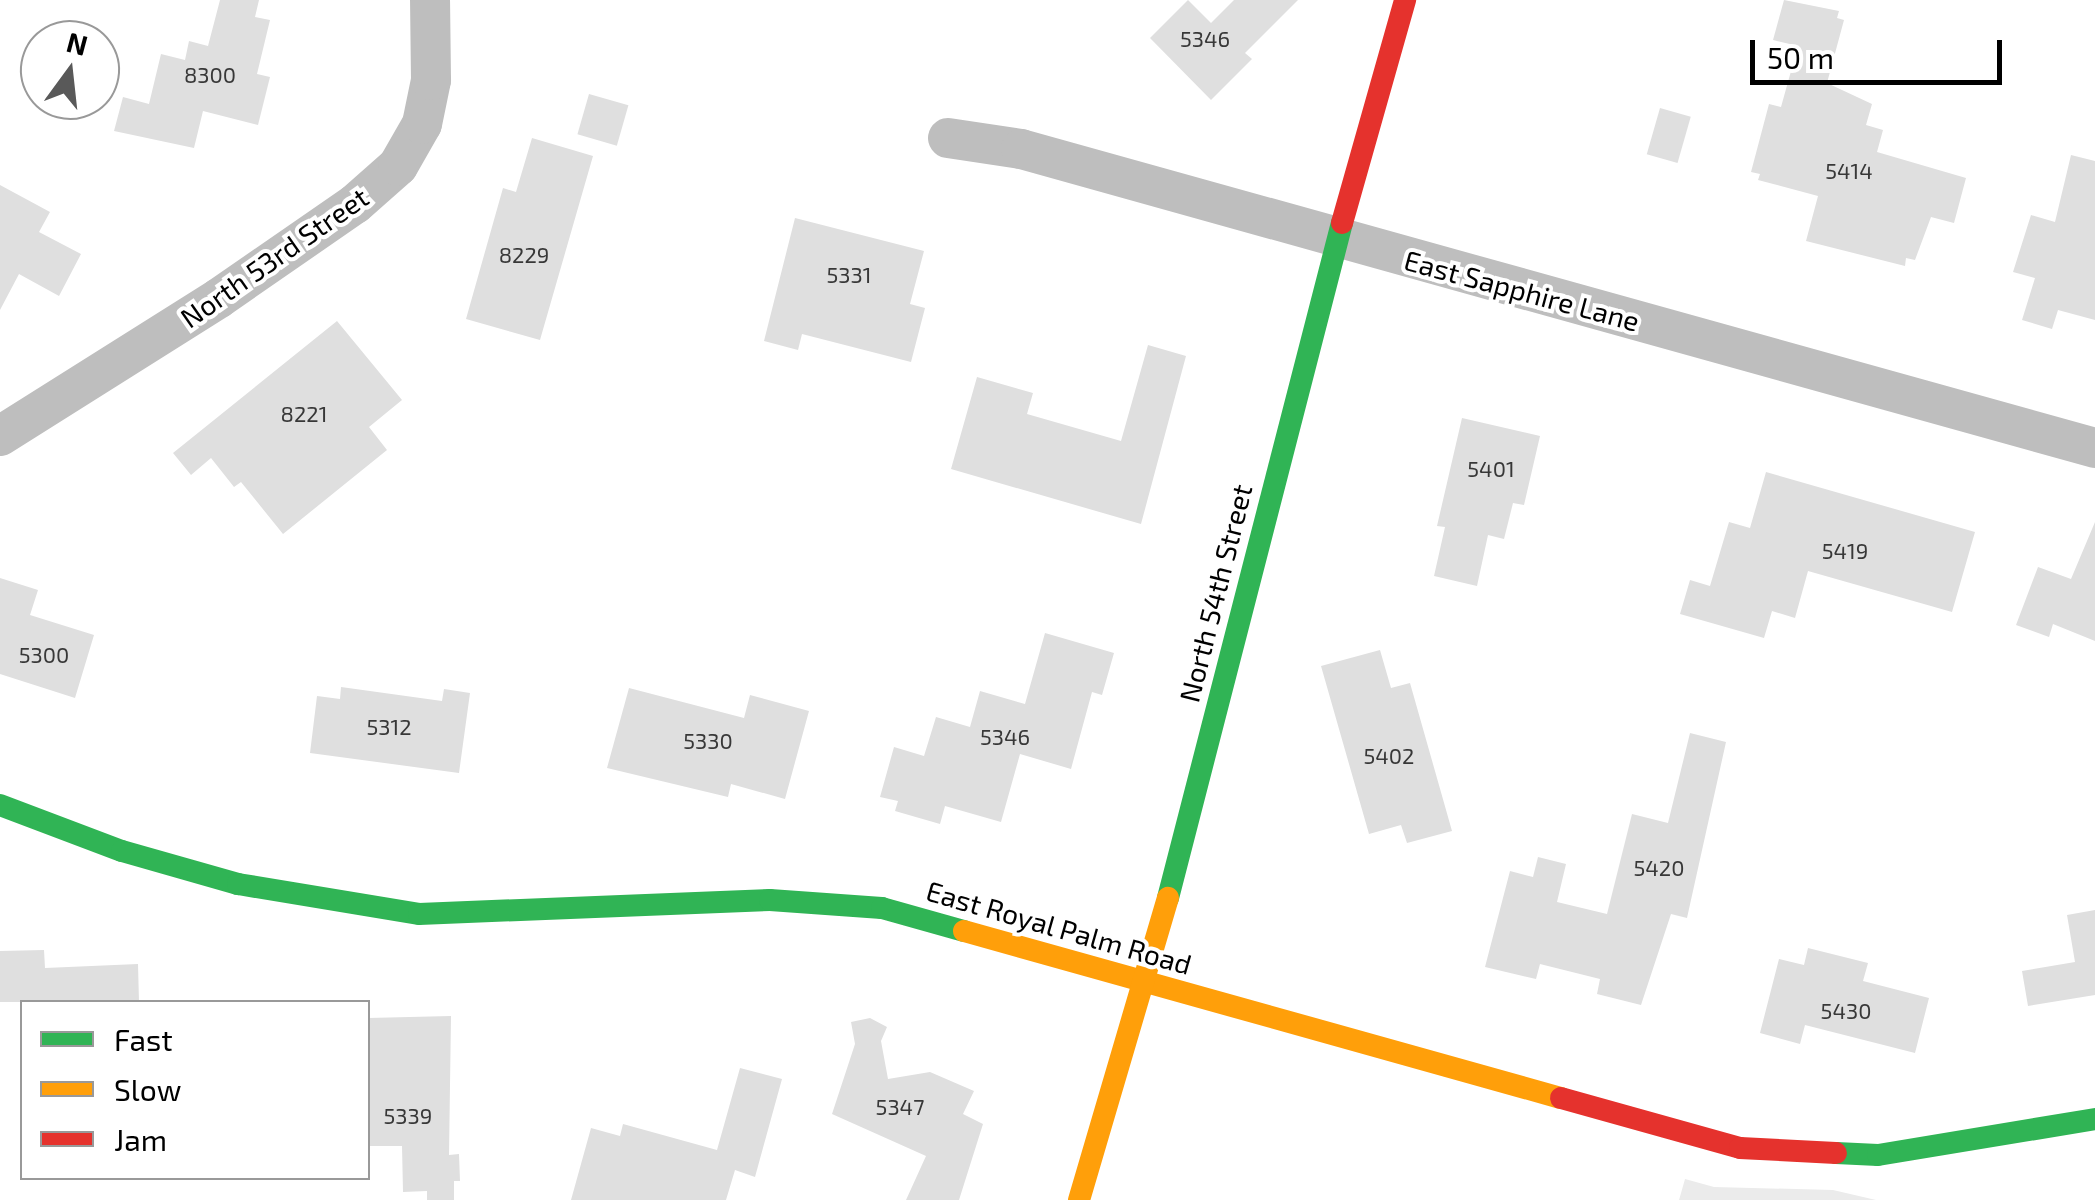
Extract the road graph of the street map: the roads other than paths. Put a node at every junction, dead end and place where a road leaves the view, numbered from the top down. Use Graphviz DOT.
graph roads {
  1 [pos="430,0"];
  2 [pos="1405,0"];
  3 [pos="948,138"];
  4 [pos="1337,238"];
  5 [pos="0,436"];
  6 [pos="2095,448"];
  7 [pos="0,805"];
  8 [pos="1142,982"];
  9 [pos="2095,1118"];
  10 [pos="1079,1200"];
  1 -- 5 [label="street, North 53rd Street"];
  2 -- 4 [label="street, North 54th Street"];
  3 -- 4 [label="street, East Sapphire Lane"];
  4 -- 6 [label="street, East Sapphire Lane"];
  4 -- 8 [label="street, North 54th Street"];
  7 -- 8 [label="street, East Royal Palm Road"];
  8 -- 9 [label="street, East Royal Palm Road"];
  8 -- 10 [label="street, North 54th Street"];
}
